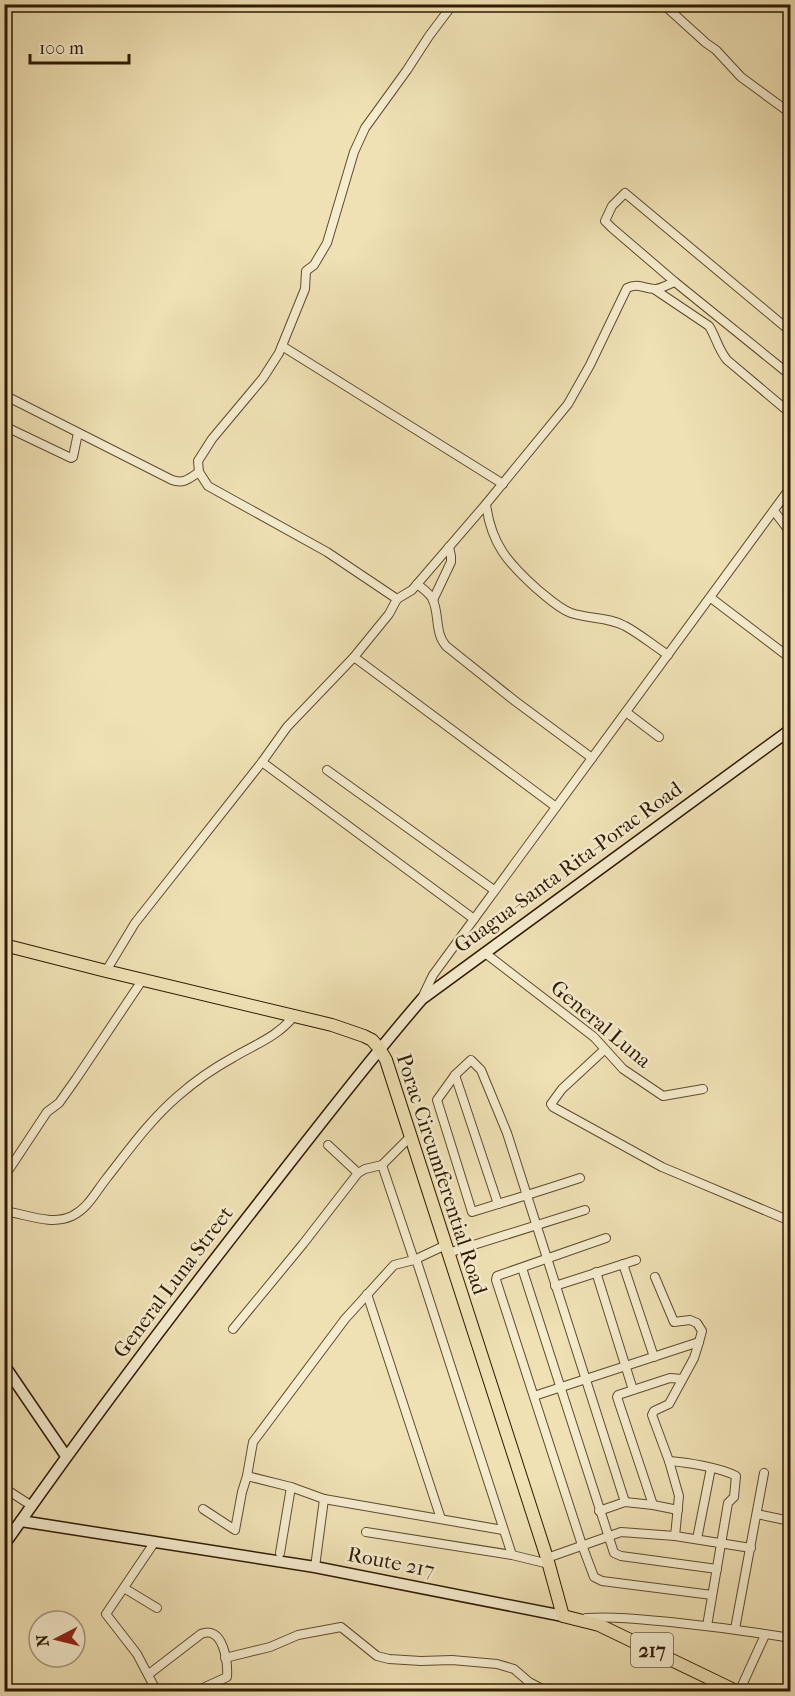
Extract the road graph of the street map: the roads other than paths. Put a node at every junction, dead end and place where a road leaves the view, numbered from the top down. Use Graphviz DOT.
graph roads {
  1 [pos="453,4"];
  2 [pos="663,4"];
  3 [pos="790,113"];
  4 [pos="675,282"];
  5 [pos="654,290"];
  6 [pos="790,331"];
  7 [pos="282,346"];
  8 [pos="790,375"];
  9 [pos="4,395"];
  10 [pos="790,413"];
  11 [pos="4,426"];
  12 [pos="78,433"];
  13 [pos="199,472"];
  14 [pos="503,483"];
  15 [pos="790,488"];
  16 [pos="486,504"];
  17 [pos="774,511"];
  18 [pos="790,532"];
  19 [pos="449,547"];
  20 [pos="417,584"];
  21 [pos="711,598"];
  22 [pos="397,599"];
  23 [pos="433,600"];
  24 [pos="668,655"];
  25 [pos="354,657"];
  26 [pos="790,658"];
  27 [pos="626,712"];
  28 [pos="790,729"];
  29 [pos="659,737"];
  30 [pos="592,758"];
  31 [pos="262,762"];
  32 [pos="327,770"];
  33 [pos="556,807"];
  34 [pos="494,890"];
  35 [pos="474,919"];
  36 [pos="4,945"];
  37 [pos="485,953"];
  38 [pos="106,971"];
  39 [pos="142,980"];
  40 [pos="422,999"];
  41 [pos="294,1016"];
  42 [pos="379,1048"];
  43 [pos="604,1050"];
  44 [pos="455,1075"];
  45 [pos="703,1089"];
  46 [pos="411,1136"];
  47 [pos="328,1145"];
  48 [pos="382,1165"];
  49 [pos="358,1173"];
  50 [pos="4,1177"];
  51 [pos="580,1178"];
  52 [pos="527,1195"];
  53 [pos="498,1204"];
  54 [pos="585,1210"];
  55 [pos="4,1211"];
  56 [pos="790,1221"];
  57 [pos="536,1225"];
  58 [pos="606,1238"];
  59 [pos="447,1249"];
  60 [pos="415,1259"];
  61 [pos="546,1260"];
  62 [pos="636,1260"];
  63 [pos="623,1264"];
  64 [pos="522,1268"];
  65 [pos="596,1272"];
  66 [pos="655,1277"];
  67 [pos="555,1286"];
  68 [pos="367,1294"];
  69 [pos="233,1329"];
  70 [pos="699,1342"];
  71 [pos="654,1357"];
  72 [pos="4,1365"];
  73 [pos="625,1366"];
  74 [pos="585,1379"];
  75 [pos="682,1379"];
  76 [pos="560,1387"];
  77 [pos="633,1390"];
  78 [pos="534,1396"];
  79 [pos="66,1456"];
  80 [pos="669,1461"];
  81 [pos="711,1468"];
  82 [pos="764,1473"];
  83 [pos="247,1476"];
  84 [pos="291,1487"];
  85 [pos="4,1488"];
  86 [pos="324,1499"];
  87 [pos="625,1502"];
  88 [pos="653,1505"];
  89 [pos="32,1506"];
  90 [pos="790,1506"];
  91 [pos="202,1509"];
  92 [pos="678,1510"];
  93 [pos="599,1511"];
  94 [pos="757,1514"];
  95 [pos="441,1519"];
  96 [pos="789,1520"];
  97 [pos="21,1521"];
  98 [pos="503,1530"];
  99 [pos="366,1532"];
  100 [pos="607,1536"];
  101 [pos="675,1536"];
  102 [pos="697,1539"];
  103 [pos="154,1542"];
  104 [pos="722,1543"];
  105 [pos="4,1545"];
  106 [pos="582,1545"];
  107 [pos="750,1548"];
  108 [pos="280,1553"];
  109 [pos="512,1555"];
  110 [pos="548,1561"];
  111 [pos="315,1567"];
  112 [pos="717,1569"];
  113 [pos="124,1588"];
  114 [pos="712,1595"];
  115 [pos="157,1608"];
  116 [pos="563,1616"];
  117 [pos="790,1617"];
  118 [pos="576,1618"];
  119 [pos="707,1626"];
  120 [pos="735,1629"];
  121 [pos="765,1635"];
  122 [pos="789,1638"];
  123 [pos="225,1658"];
  124 [pos="149,1674"];
  125 [pos="157,1692"];
  126 [pos="194,1692"];
  127 [pos="548,1692"];
  128 [pos="739,1692"];
  1 -- 7 [label="street"];
  2 -- 3 [label="street"];
  4 -- 5 [label="street"];
  4 -- 6 [label="street"];
  4 -- 8 [label="street"];
  5 -- 10 [label="street"];
  5 -- 14 [label="street"];
  7 -- 13 [label="street"];
  7 -- 14 [label="street"];
  9 -- 12 [label="street"];
  11 -- 12 [label="street"];
  12 -- 13 [label="street"];
  13 -- 22 [label="street"];
  14 -- 16 [label="street"];
  15 -- 17 [label="street"];
  16 -- 19 [label="street"];
  16 -- 24 [label="street"];
  17 -- 18 [label="street"];
  17 -- 21 [label="street"];
  19 -- 20 [label="street"];
  19 -- 23 [label="street"];
  20 -- 22 [label="street"];
  20 -- 23 [label="street"];
  21 -- 24 [label="street"];
  21 -- 26 [label="street"];
  22 -- 25 [label="street"];
  23 -- 30 [label="street"];
  24 -- 27 [label="street"];
  25 -- 31 [label="street"];
  25 -- 33 [label="street"];
  27 -- 29 [label="street"];
  27 -- 30 [label="street"];
  28 -- 37 [label="main road, Guagua-Santa Rita-Porac Road"];
  30 -- 33 [label="street"];
  31 -- 35 [label="street"];
  31 -- 38 [label="street"];
  32 -- 34 [label="street"];
  33 -- 34 [label="street"];
  34 -- 35 [label="street"];
  35 -- 40 [label="street"];
  36 -- 38 [label="main road, Porac Circumferential Road"];
  37 -- 40 [label="main road, Guagua-Santa Rita-Porac Road"];
  37 -- 43 [label="street, General Luna"];
  38 -- 39 [label="main road, Porac Circumferential Road"];
  39 -- 41 [label="main road, Porac Circumferential Road"];
  39 -- 50 [label="street"];
  40 -- 42 [label="main road, Guagua-Santa Rita-Porac Road"];
  41 -- 42 [label="main road, Porac Circumferential Road"];
  41 -- 55 [label="street"];
  42 -- 46 [label="main road, Porac Circumferential Road"];
  42 -- 79 [label="main road, General Luna Street"];
  43 -- 45 [label="street, General Luna"];
  43 -- 56 [label="street"];
  44 -- 52 [label="street"];
  44 -- 53 [label="street"];
  44 -- 53 [label="street"];
  46 -- 48 [label="street"];
  46 -- 59 [label="main road, Porac Circumferential Road"];
  47 -- 49 [label="street"];
  48 -- 49 [label="street"];
  48 -- 60 [label="street"];
  49 -- 69 [label="street"];
  51 -- 52 [label="street"];
  52 -- 53 [label="street"];
  52 -- 57 [label="street"];
  54 -- 57 [label="street"];
  57 -- 59 [label="street"];
  57 -- 61 [label="street"];
  58 -- 61 [label="street"];
  59 -- 60 [label="street"];
  59 -- 110 [label="main road, Porac Circumferential Road"];
  60 -- 68 [label="street"];
  60 -- 98 [label="street"];
  61 -- 64 [label="street"];
  61 -- 67 [label="street"];
  62 -- 63 [label="street"];
  63 -- 65 [label="street"];
  63 -- 71 [label="street"];
  64 -- 76 [label="street"];
  64 -- 78 [label="street"];
  65 -- 67 [label="street"];
  65 -- 73 [label="street"];
  66 -- 70 [label="street"];
  67 -- 74 [label="street"];
  68 -- 83 [label="street"];
  68 -- 95 [label="street"];
  70 -- 71 [label="street"];
  70 -- 75 [label="street"];
  71 -- 73 [label="street"];
  72 -- 79 [label="main road"];
  73 -- 74 [label="street"];
  73 -- 77 [label="street"];
  74 -- 76 [label="street"];
  74 -- 87 [label="street"];
  75 -- 77 [label="street"];
  75 -- 80 [label="street"];
  76 -- 78 [label="street"];
  76 -- 93 [label="street"];
  77 -- 88 [label="street"];
  78 -- 106 [label="street"];
  79 -- 89 [label="main road, General Luna Street"];
  80 -- 81 [label="street"];
  80 -- 92 [label="street"];
  81 -- 102 [label="street"];
  81 -- 104 [label="street"];
  82 -- 94 [label="street"];
  83 -- 84 [label="street"];
  83 -- 91 [label="street"];
  84 -- 86 [label="street"];
  84 -- 108 [label="street"];
  85 -- 89 [label="street"];
  86 -- 95 [label="street"];
  86 -- 111 [label="street"];
  87 -- 88 [label="street"];
  87 -- 93 [label="street"];
  88 -- 92 [label="street"];
  89 -- 97 [label="main road, General Luna Street"];
  90 -- 96 [label="street"];
  92 -- 101 [label="street"];
  93 -- 100 [label="street"];
  94 -- 96 [label="street"];
  94 -- 107 [label="street"];
  95 -- 98 [label="street"];
  97 -- 103 [label="main road, Route 217 / 217"];
  97 -- 105 [label="main road, General Luna Street"];
  98 -- 109 [label="street"];
  99 -- 109 [label="street"];
  100 -- 101 [label="street"];
  100 -- 106 [label="street"];
  100 -- 112 [label="street"];
  101 -- 102 [label="street"];
  102 -- 104 [label="street"];
  103 -- 111 [label="main road, Route 217 / 217"];
  103 -- 113 [label="street"];
  104 -- 107 [label="street"];
  104 -- 112 [label="street"];
  106 -- 110 [label="street"];
  106 -- 114 [label="street"];
  107 -- 120 [label="street"];
  109 -- 110 [label="street"];
  110 -- 116 [label="main road, Porac Circumferential Road"];
  111 -- 116 [label="main road, Route 217 / 217"];
  112 -- 114 [label="street"];
  113 -- 115 [label="street"];
  113 -- 124 [label="street"];
  114 -- 119 [label="street"];
  116 -- 118 [label="main road, Route 217 / 217"];
  117 -- 122 [label="street"];
  118 -- 119 [label="street"];
  118 -- 128 [label="main road, Route 217 / 217"];
  119 -- 120 [label="street"];
  120 -- 121 [label="street"];
  121 -- 122 [label="street"];
  121 -- 128 [label="street"];
  123 -- 124 [label="street"];
  123 -- 126 [label="street"];
  123 -- 127 [label="street"];
  124 -- 125 [label="street"];
}
